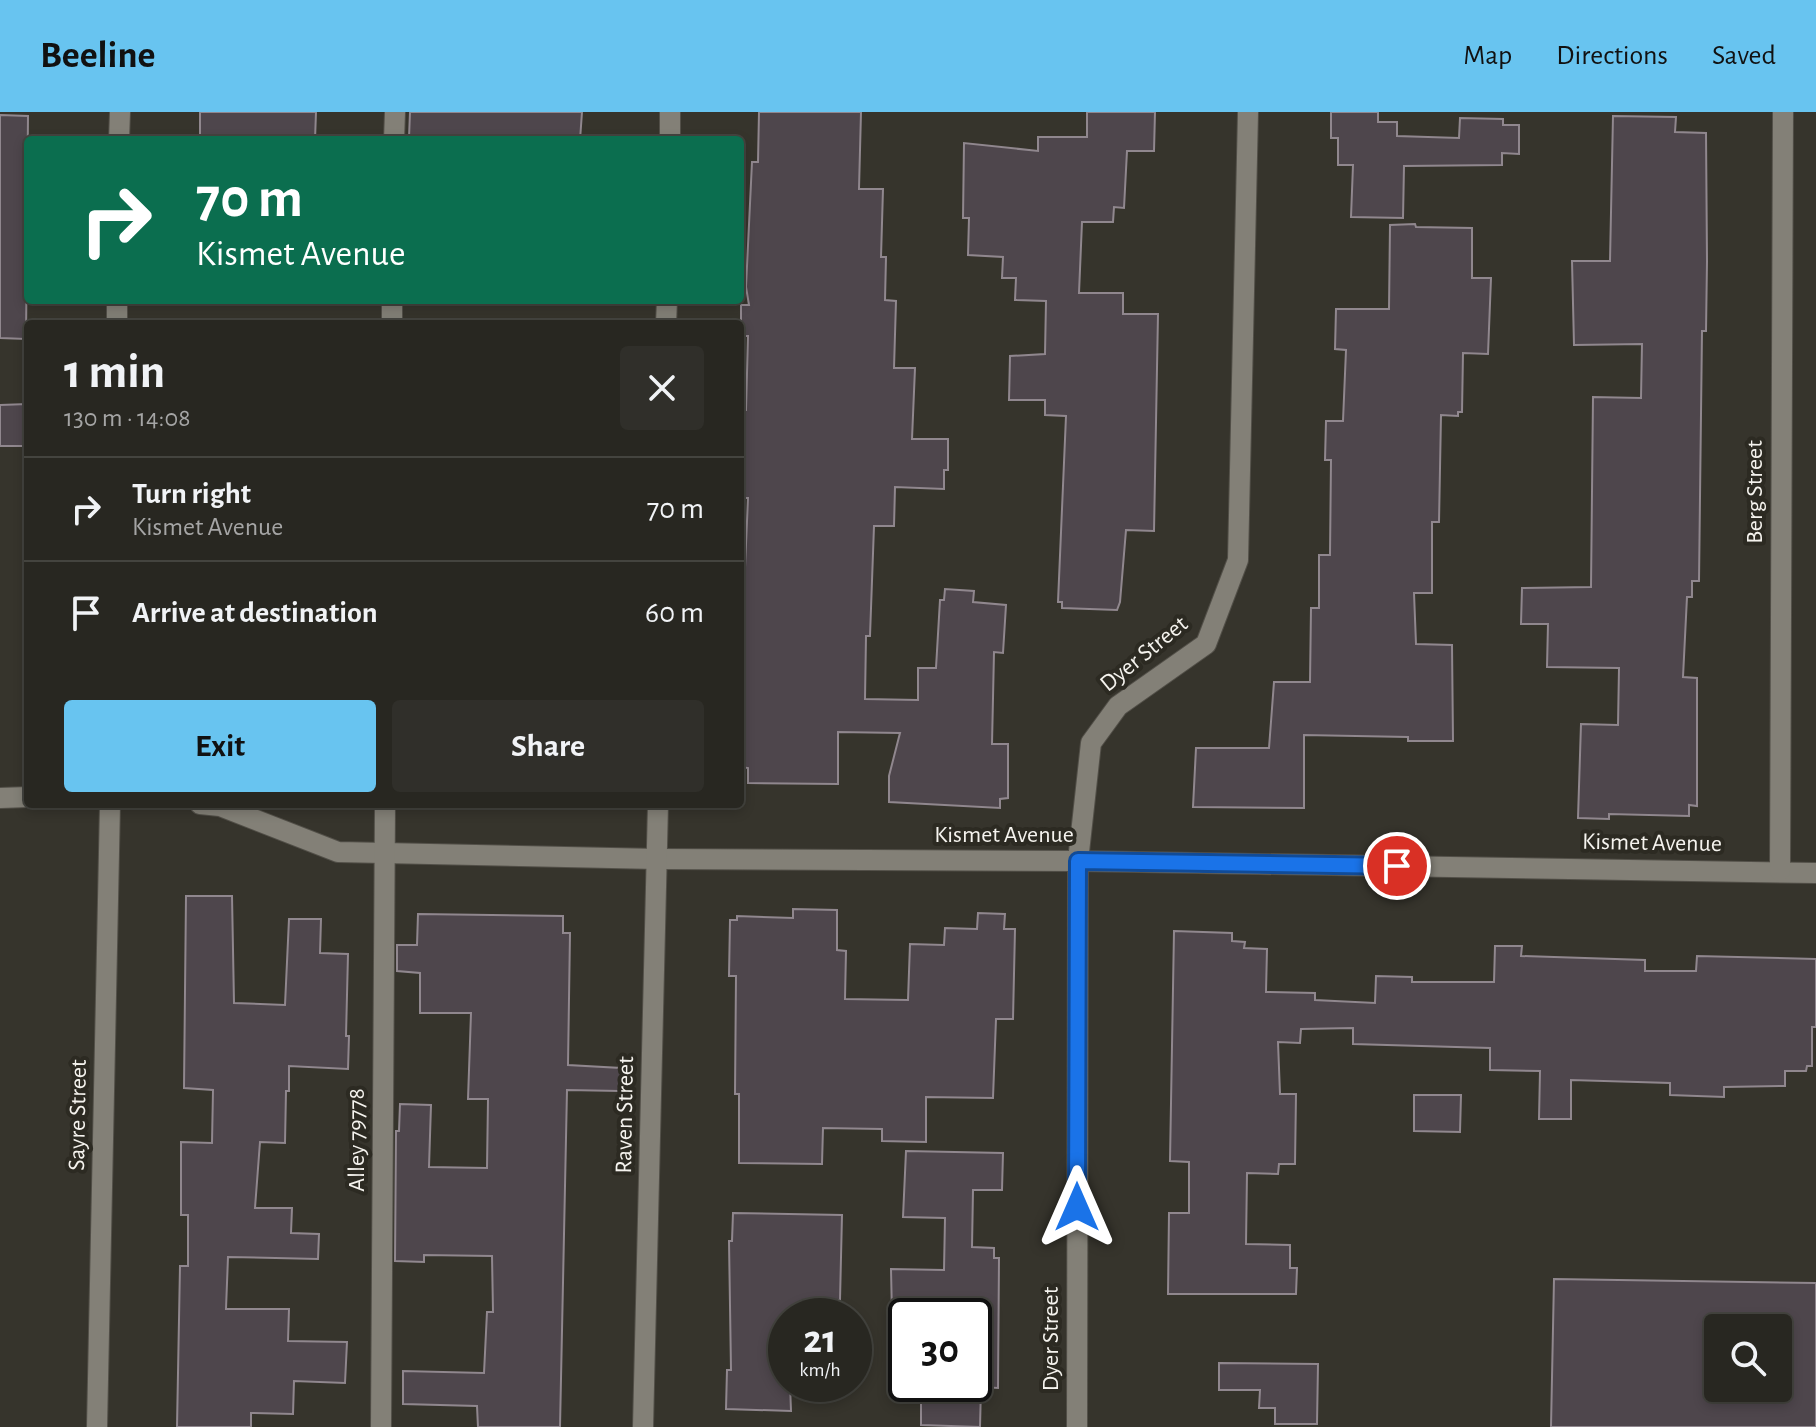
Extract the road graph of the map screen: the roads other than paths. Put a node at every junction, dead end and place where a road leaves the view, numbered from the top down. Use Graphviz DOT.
graph roads {
  1 [pos="120,112"];
  2 [pos="395,112"];
  3 [pos="670,112"];
  4 [pos="1248,112"];
  5 [pos="1783,112"];
  6 [pos="119,136"];
  7 [pos="394,136"];
  8 [pos="670,136"];
  9 [pos="24,797"];
  10 [pos="0,798"];
  11 [pos="110,808"];
  12 [pos="225,808"];
  13 [pos="385,808"];
  14 [pos="658,808"];
  15 [pos="384,853"];
  16 [pos="657,859"];
  17 [pos="1078,861"];
  18 [pos="1780,871"];
  19 [pos="1816,873"];
  20 [pos="97,1427"];
  21 [pos="381,1427"];
  22 [pos="643,1427"];
  23 [pos="1077,1427"];
  1 -- 6 [label="street"];
  2 -- 7 [label="street"];
  3 -- 8 [label="street"];
  4 -- 17 [label="street, Dyer Street"];
  5 -- 18 [label="street, Berg Street"];
  9 -- 10 [label="street"];
  11 -- 20 [label="street, Sayre Street"];
  12 -- 15 [label="street, Kismet Avenue"];
  13 -- 15 [label="street, Alley 79778"];
  14 -- 16 [label="street, Raven Street"];
  15 -- 16 [label="street, Kismet Avenue"];
  15 -- 21 [label="street, Alley 79778"];
  16 -- 17 [label="street, Kismet Avenue"];
  16 -- 22 [label="street, Raven Street"];
  17 -- 18 [label="street, Kismet Avenue"];
  17 -- 23 [label="street, Dyer Street"];
  18 -- 19 [label="street, Kismet Avenue"];
}
